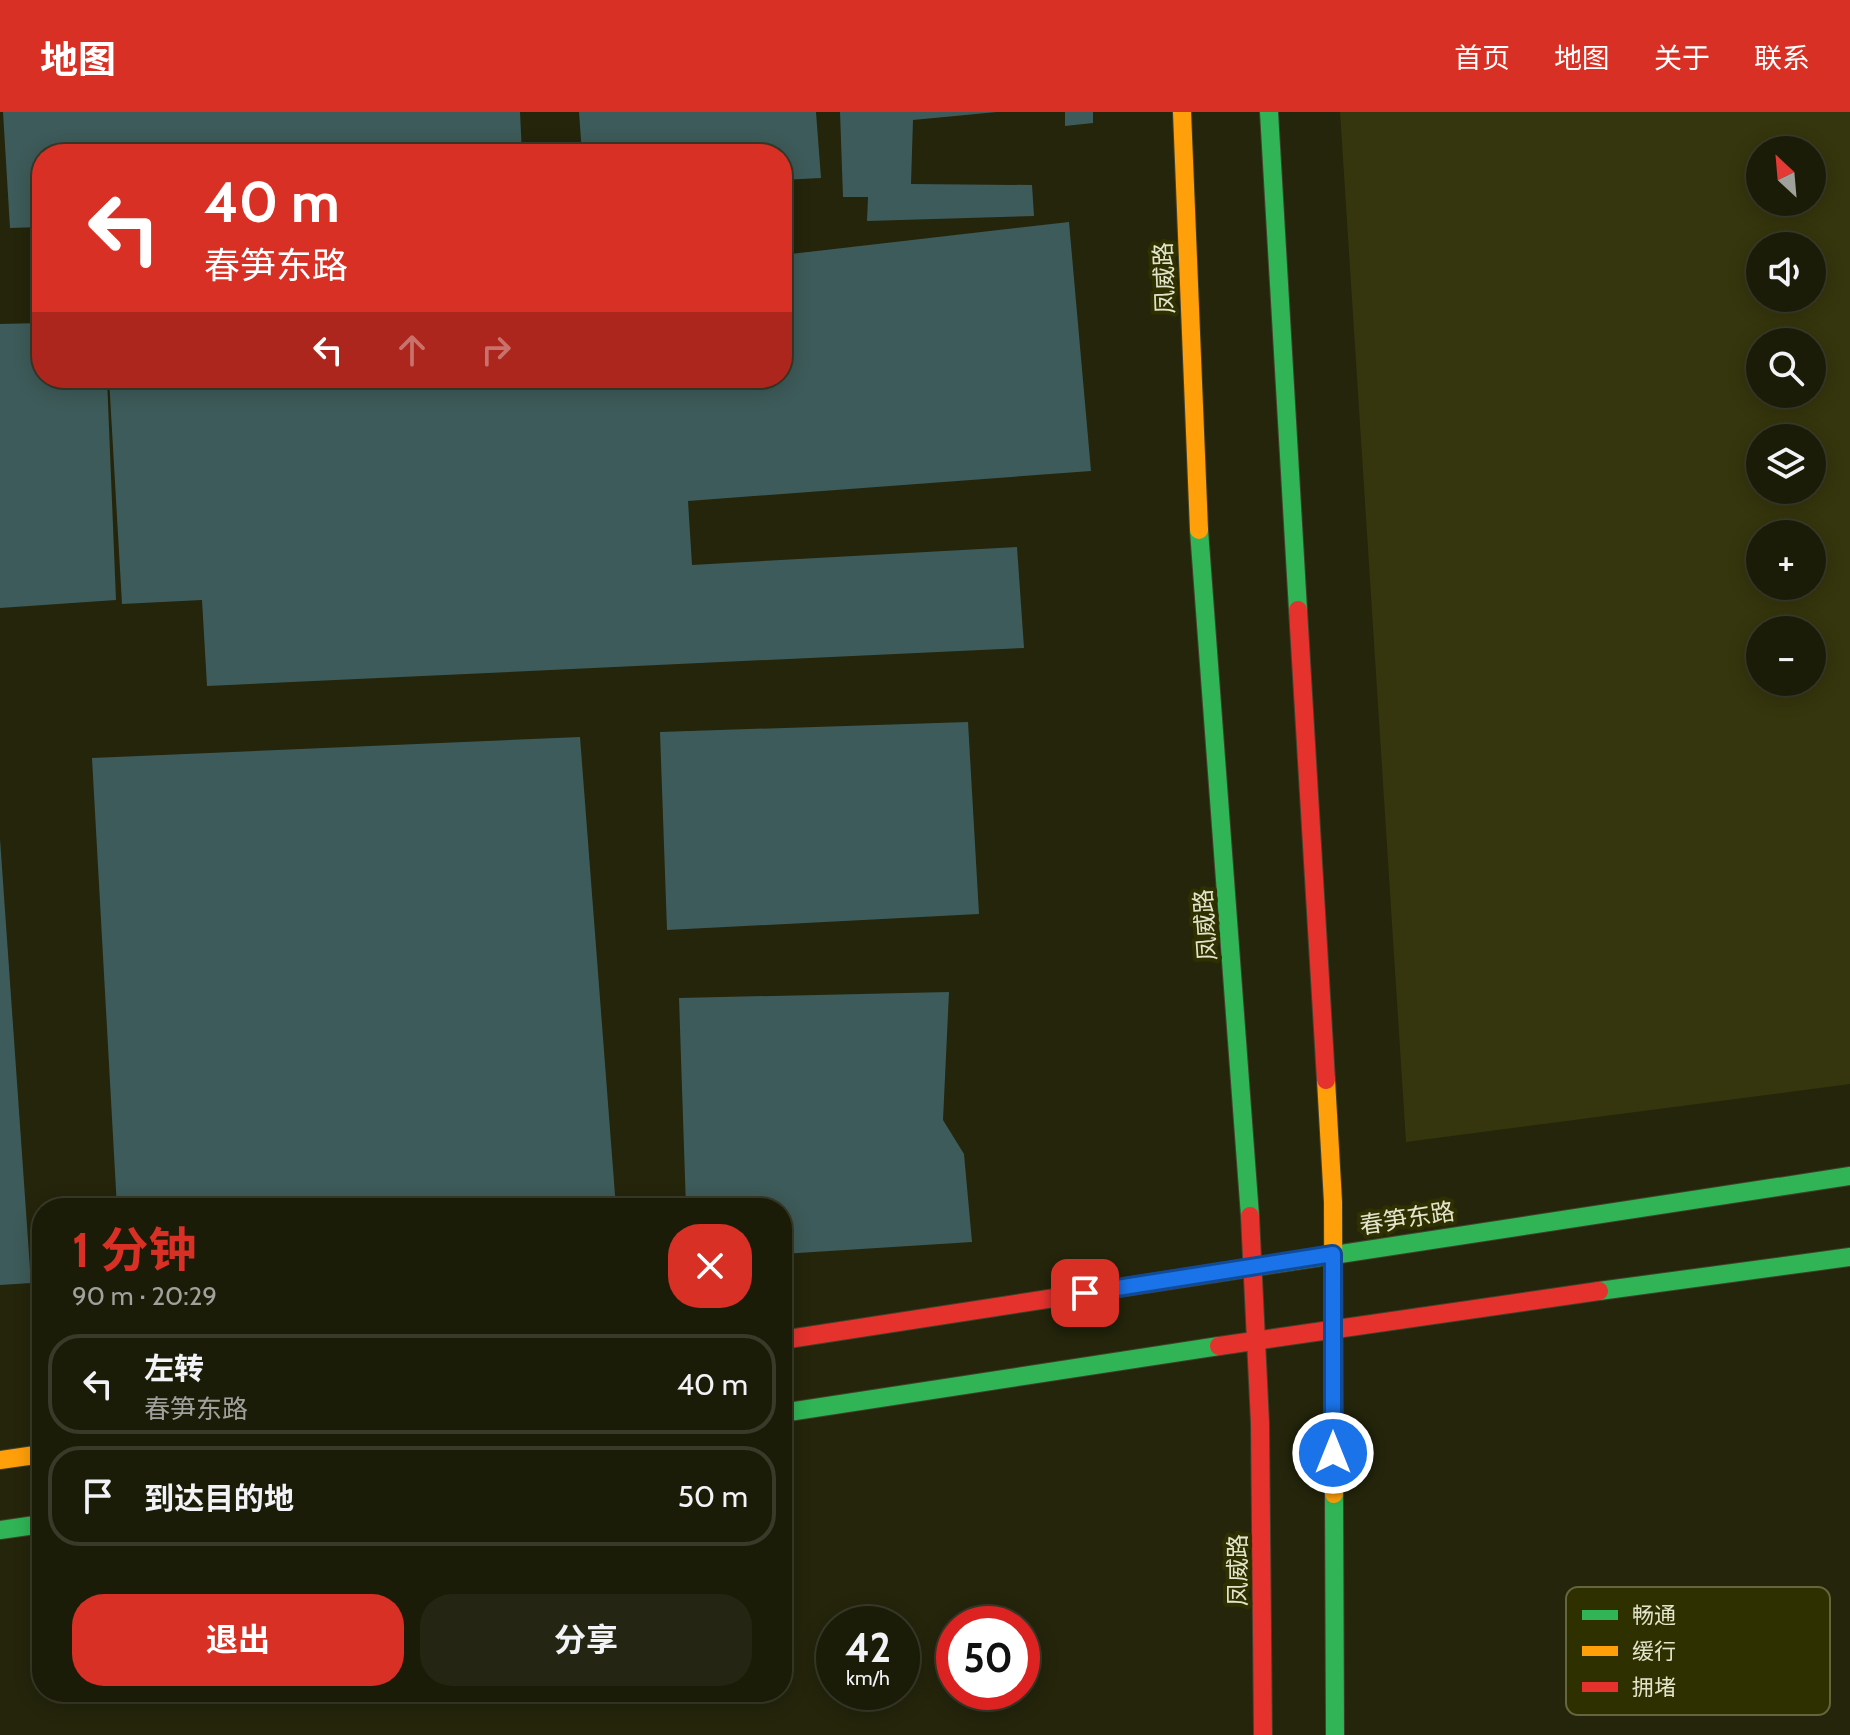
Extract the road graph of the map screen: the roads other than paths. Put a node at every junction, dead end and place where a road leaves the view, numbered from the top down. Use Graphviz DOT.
graph roads {
  1 [pos="1182,112"];
  2 [pos="1269,112"];
  3 [pos="1850,1176"];
  4 [pos="1333,1254"];
  5 [pos="1850,1257"];
  6 [pos="1252,1267"];
  7 [pos="1333,1329"];
  8 [pos="792,1338"];
  9 [pos="1256,1341"];
  10 [pos="792,1411"];
  11 [pos="32,1455"];
  12 [pos="0,1460"];
  13 [pos="32,1525"];
  14 [pos="0,1530"];
  15 [pos="1263,1735"];
  16 [pos="1335,1735"];
  1 -- 6 [label="main road, 凤威路"];
  2 -- 4 [label="main road"];
  3 -- 4 [label="main road, 春笋东路"];
  4 -- 6 [label="main road, 春笋东路"];
  4 -- 7 [label="main road"];
  5 -- 7 [label="main road"];
  6 -- 8 [label="main road, 春笋东路"];
  6 -- 9 [label="main road, 凤威路"];
  7 -- 9 [label="main road"];
  7 -- 16 [label="main road"];
  9 -- 10 [label="main road"];
  9 -- 15 [label="main road, 凤威路"];
  11 -- 12 [label="main road"];
  13 -- 14 [label="main road"];
}
